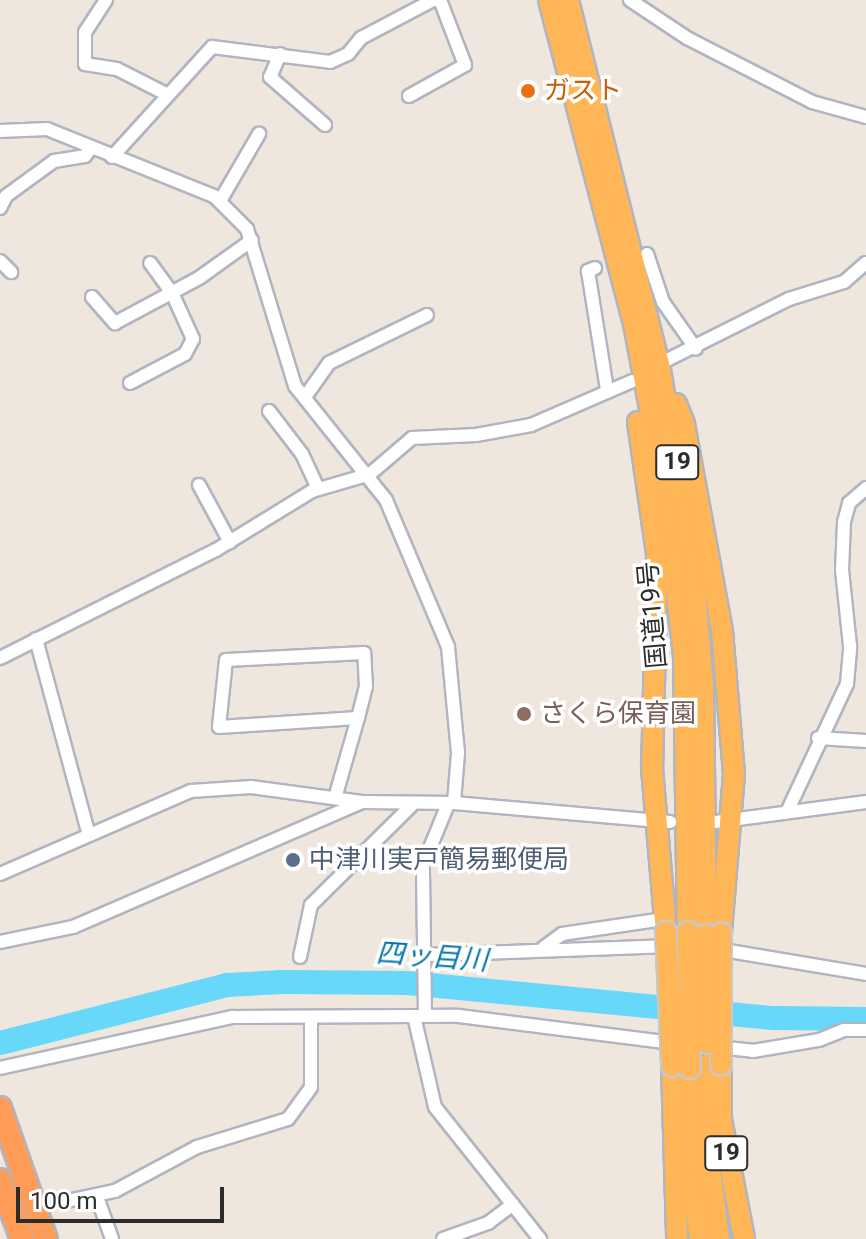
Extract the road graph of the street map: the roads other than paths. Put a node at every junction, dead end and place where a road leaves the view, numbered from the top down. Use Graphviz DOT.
graph roads {
  1 [pos="106,0"];
  2 [pos="433,0"];
  3 [pos="440,0"];
  4 [pos="549,0"];
  5 [pos="568,0"];
  6 [pos="630,0"];
  7 [pos="280,54"];
  8 [pos="168,95"];
  9 [pos="409,96"];
  10 [pos="866,117"];
  11 [pos="325,125"];
  12 [pos="0,131"];
  13 [pos="259,134"];
  14 [pos="91,148"];
  15 [pos="112,157"];
  16 [pos="220,201"];
  17 [pos="0,208"];
  18 [pos="252,240"];
  19 [pos="647,254"];
  20 [pos="0,261"];
  21 [pos="150,263"];
  22 [pos="866,263"];
  23 [pos="595,268"];
  24 [pos="11,272"];
  25 [pos="172,293"];
  26 [pos="92,297"];
  27 [pos="427,315"];
  28 [pos="634,324"];
  29 [pos="696,349"];
  30 [pos="659,364"];
  31 [pos="632,381"];
  32 [pos="130,383"];
  33 [pos="607,389"];
  34 [pos="305,397"];
  35 [pos="269,411"];
  36 [pos="370,474"];
  37 [pos="199,485"];
  38 [pos="318,488"];
  39 [pos="866,488"];
  40 [pos="230,542"];
  41 [pos="36,639"];
  42 [pos="0,658"];
  43 [pos="358,718"];
  44 [pos="818,738"];
  45 [pos="866,741"];
  46 [pos="335,798"];
  47 [pos="362,802"];
  48 [pos="866,802"];
  49 [pos="451,803"];
  50 [pos="411,806"];
  51 [pos="787,812"];
  52 [pos="722,819"];
  53 [pos="664,822"];
  54 [pos="89,835"];
  55 [pos="0,874"];
  56 [pos="665,926"];
  57 [pos="705,933"];
  58 [pos="0,942"];
  59 [pos="543,948"];
  60 [pos="300,957"];
  61 [pos="426,958"];
  62 [pos="866,974"];
  63 [pos="422,1011"];
  64 [pos="311,1020"];
  65 [pos="866,1030"];
  66 [pos="698,1066"];
  67 [pos="0,1068"];
  68 [pos="0,1108"];
  69 [pos="0,1180"];
  70 [pos="97,1197"];
  71 [pos="67,1201"];
  72 [pos="513,1204"];
  73 [pos="22,1239"];
  74 [pos="46,1239"];
  75 [pos="112,1239"];
  76 [pos="443,1239"];
  77 [pos="540,1239"];
  78 [pos="677,1239"];
  79 [pos="700,1239"];
  80 [pos="719,1239"];
  81 [pos="744,1239"];
  1 -- 8 [label="street"];
  2 -- 7 [label="street"];
  3 -- 9 [label="street"];
  4 -- 28 [label="highway, 国道19号 / 19"];
  5 -- 30 [label="highway, 国道19号 / 19"];
  6 -- 10 [label="street"];
  7 -- 8 [label="street"];
  7 -- 11 [label="street"];
  8 -- 15 [label="street"];
  12 -- 14 [label="street"];
  13 -- 16 [label="street"];
  14 -- 15 [label="street"];
  14 -- 17 [label="street"];
  15 -- 16 [label="street"];
  16 -- 18 [label="street"];
  18 -- 25 [label="street"];
  18 -- 34 [label="street"];
  19 -- 29 [label="street"];
  20 -- 24 [label="street"];
  21 -- 25 [label="street"];
  22 -- 29 [label="street"];
  23 -- 33 [label="street"];
  25 -- 26 [label="street"];
  25 -- 32 [label="street"];
  27 -- 34 [label="street"];
  28 -- 31 [label="highway, 19"];
  28 -- 57 [label="highway, 国道19号 / 19"];
  29 -- 30 [label="street"];
  30 -- 52 [label="highway, 19"];
  30 -- 57 [label="highway, 国道19号 / 19"];
  31 -- 33 [label="street"];
  31 -- 53 [label="highway, 19"];
  33 -- 36 [label="street"];
  34 -- 36 [label="street"];
  35 -- 38 [label="street"];
  36 -- 38 [label="street"];
  36 -- 49 [label="street"];
  37 -- 40 [label="street"];
  38 -- 40 [label="street"];
  39 -- 44 [label="street"];
  40 -- 41 [label="street"];
  41 -- 42 [label="street"];
  41 -- 54 [label="street"];
  43 -- 43 [label="street"];
  43 -- 46 [label="street"];
  44 -- 45 [label="street"];
  44 -- 51 [label="street"];
  46 -- 47 [label="street"];
  46 -- 54 [label="street"];
  47 -- 50 [label="street"];
  47 -- 58 [label="street"];
  48 -- 51 [label="street"];
  49 -- 50 [label="street"];
  49 -- 53 [label="street"];
  49 -- 61 [label="street"];
  50 -- 60 [label="street"];
  51 -- 52 [label="street"];
  52 -- 57 [label="highway, 19"];
  53 -- 56 [label="highway, 19"];
  54 -- 55 [label="street"];
  56 -- 59 [label="street"];
  56 -- 66 [label="highway, 19, bridge"];
  57 -- 66 [label="highway, 国道19号 / 19, bridge"];
  57 -- 66 [label="highway, 19, bridge"];
  59 -- 61 [label="street"];
  59 -- 62 [label="street"];
  61 -- 63 [label="street"];
  63 -- 64 [label="street"];
  63 -- 65 [label="street"];
  63 -- 72 [label="street"];
  64 -- 67 [label="street"];
  64 -- 70 [label="street"];
  66 -- 78 [label="highway, 19"];
  66 -- 79 [label="highway, 国道19号 / 19"];
  66 -- 80 [label="highway, 国道19号 / 19"];
  66 -- 81 [label="highway, 19"];
  68 -- 74 [label="highway"];
  69 -- 73 [label="highway"];
  70 -- 71 [label="street"];
  70 -- 75 [label="street"];
  72 -- 76 [label="street"];
  72 -- 77 [label="street"];
}
